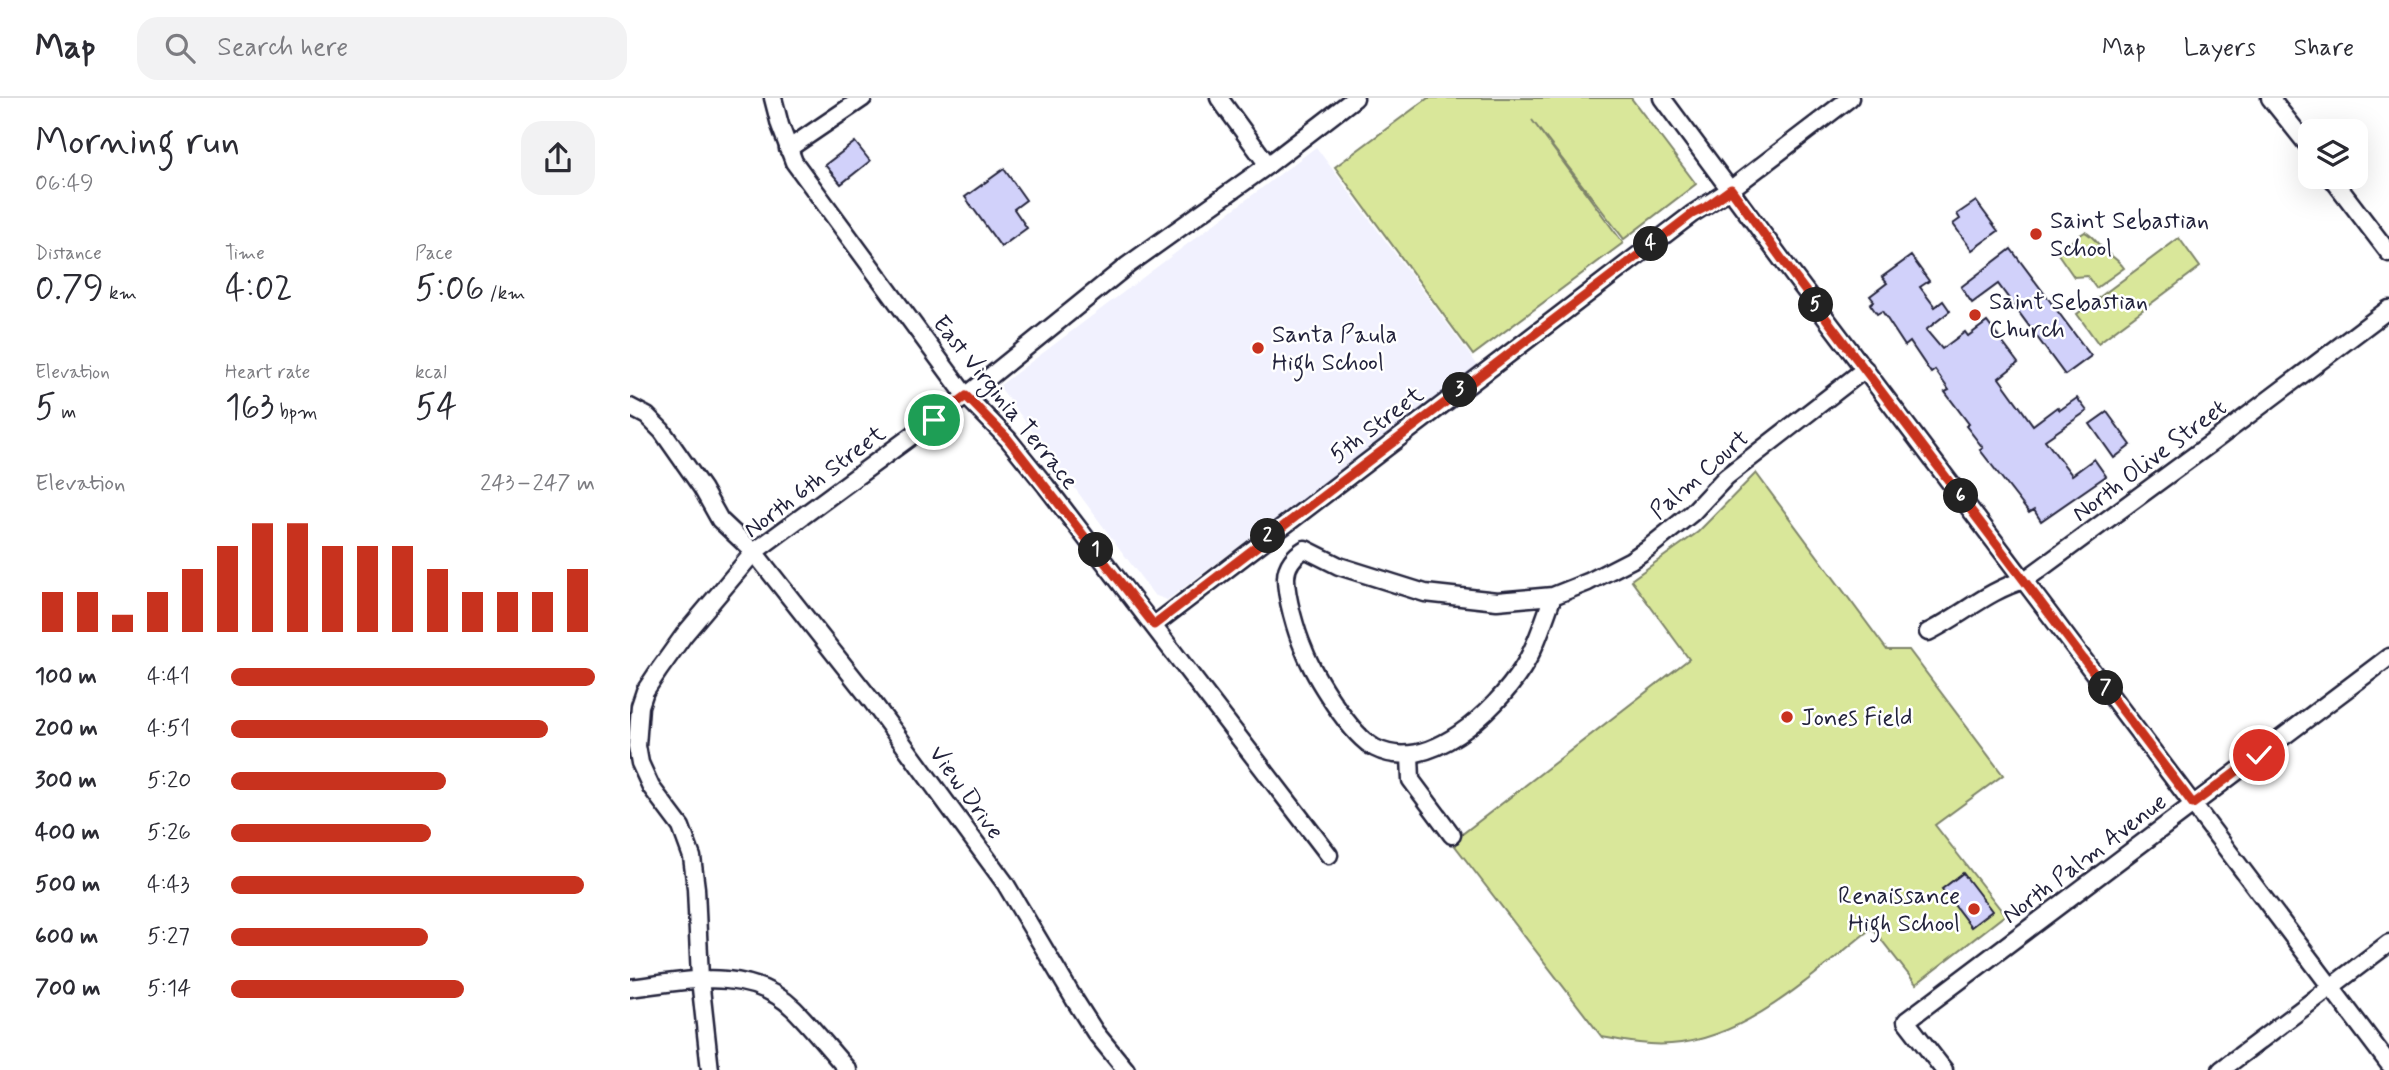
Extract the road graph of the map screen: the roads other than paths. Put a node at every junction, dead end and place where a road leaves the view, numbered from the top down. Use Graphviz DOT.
graph roads {
  1 [pos="773,98"];
  2 [pos="863,98"];
  3 [pos="1219,98"];
  4 [pos="1355,98"];
  5 [pos="1662,98"];
  6 [pos="1850,98"];
  7 [pos="2270,98"];
  8 [pos="2298,133"];
  9 [pos="788,149"];
  10 [pos="1268,165"];
  11 [pos="1731,189"];
  12 [pos="2340,189"];
  13 [pos="2389,253"];
  14 [pos="2389,309"];
  15 [pos="1865,369"];
  16 [pos="966,396"];
  17 [pos="630,407"];
  18 [pos="754,552"];
  19 [pos="2025,580"];
  20 [pos="1553,596"];
  21 [pos="1154,625"];
  22 [pos="1928,632"];
  23 [pos="2389,657"];
  24 [pos="1410,755"];
  25 [pos="2193,804"];
  26 [pos="1452,835"];
  27 [pos="1329,855"];
  28 [pos="2389,943"];
  29 [pos="700,979"];
  30 [pos="2330,986"];
  31 [pos="630,988"];
  32 [pos="2389,1064"];
  33 [pos="710,1070"];
  34 [pos="848,1070"];
  35 [pos="1126,1070"];
  36 [pos="1944,1070"];
  37 [pos="2221,1070"];
  1 -- 9 [label="street, East Virginia Terrace"];
  2 -- 9 [label="street"];
  3 -- 10 [label="street"];
  4 -- 10 [label="street, North 6th Street"];
  5 -- 11 [label="street"];
  6 -- 11 [label="street, 5th Street"];
  7 -- 8 [label="street"];
  9 -- 16 [label="street, East Virginia Terrace"];
  10 -- 16 [label="street, North 6th Street"];
  11 -- 15 [label="street"];
  11 -- 21 [label="street, 5th Street"];
  12 -- 13 [label="street"];
  14 -- 19 [label="street, North Olive Street"];
  15 -- 19 [label="street"];
  15 -- 20 [label="street, Palm Court"];
  16 -- 18 [label="street, North 6th Street"];
  16 -- 21 [label="street, East Virginia Terrace"];
  17 -- 18 [label="street, View Drive"];
  18 -- 29 [label="street, North 6th Street"];
  18 -- 35 [label="street, View Drive"];
  19 -- 22 [label="street, North Olive Street"];
  19 -- 25 [label="street"];
  20 -- 24 [label="street"];
  20 -- 24 [label="street, Palm Court"];
  21 -- 27 [label="street, East Virginia Terrace"];
  23 -- 25 [label="street, North Palm Avenue"];
  24 -- 26 [label="street"];
  25 -- 30 [label="street"];
  25 -- 36 [label="street, North Palm Avenue"];
  28 -- 30 [label="street"];
  29 -- 31 [label="street"];
  29 -- 33 [label="street, North 6th Street"];
  29 -- 34 [label="street"];
  30 -- 32 [label="street"];
  30 -- 37 [label="street"];
}
